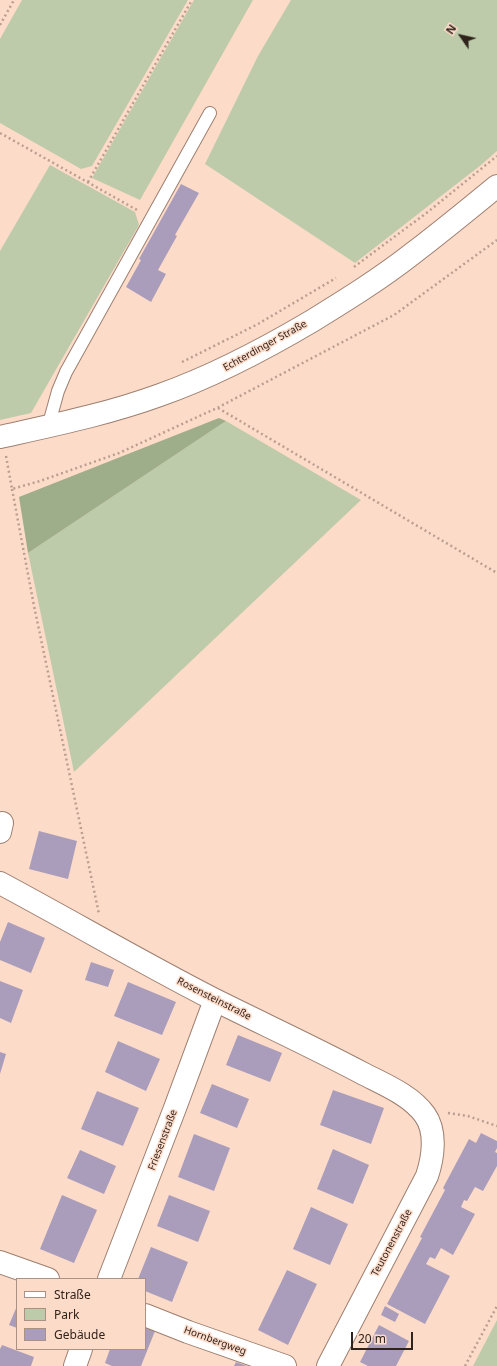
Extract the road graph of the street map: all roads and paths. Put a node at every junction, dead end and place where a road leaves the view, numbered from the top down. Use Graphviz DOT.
graph roads {
  1 [pos="14,0"];
  2 [pos="192,0"];
  3 [pos="0,26"];
  4 [pos="210,113"];
  5 [pos="0,133"];
  6 [pos="497,156"];
  7 [pos="88,182"];
  8 [pos="497,186"];
  9 [pos="135,209"];
  10 [pos="497,240"];
  11 [pos="353,268"];
  12 [pos="340,276"];
  13 [pos="177,364"];
  14 [pos="217,408"];
  15 [pos="48,427"];
  16 [pos="2,437"];
  17 [pos="12,489"];
  18 [pos="497,573"];
  19 [pos="0,883"];
  20 [pos="101,938"];
  21 [pos="215,1000"];
  22 [pos="426,1116"];
  23 [pos="497,1126"];
  24 [pos="0,1262"];
  25 [pos="45,1278"];
  26 [pos="109,1278"];
  27 [pos="497,1306"];
  28 [pos="146,1315"];
  29 [pos="81,1350"];
  30 [pos="75,1366"];
  31 [pos="285,1366"];
  32 [pos="328,1366"];
  33 [pos="465,1366"];
  1 -- 3 [label="path"];
  2 -- 7 [label="path"];
  4 -- 15 [label="lane"];
  5 -- 7 [label="path"];
  6 -- 11 [label="path"];
  7 -- 9 [label="path"];
  8 -- 15 [label="street, Echterdinger Straße"];
  10 -- 14 [label="path"];
  12 -- 13 [label="path"];
  14 -- 17 [label="path"];
  14 -- 18 [label="path"];
  15 -- 16 [label="street, Echterdinger Straße"];
  16 -- 17 [label="path"];
  17 -- 20 [label="path"];
  19 -- 20 [label="street, Rosensteinstraße"];
  20 -- 21 [label="street, Rosensteinstraße"];
  21 -- 22 [label="street, Rosensteinstraße"];
  21 -- 26 [label="street, Friesenstraße"];
  22 -- 23 [label="path"];
  22 -- 32 [label="street, Teutonenstraße"];
  24 -- 25 [label="street"];
  27 -- 33 [label="path"];
  28 -- 31 [label="street, Hornbergweg"];
  29 -- 30 [label="street"];
}
